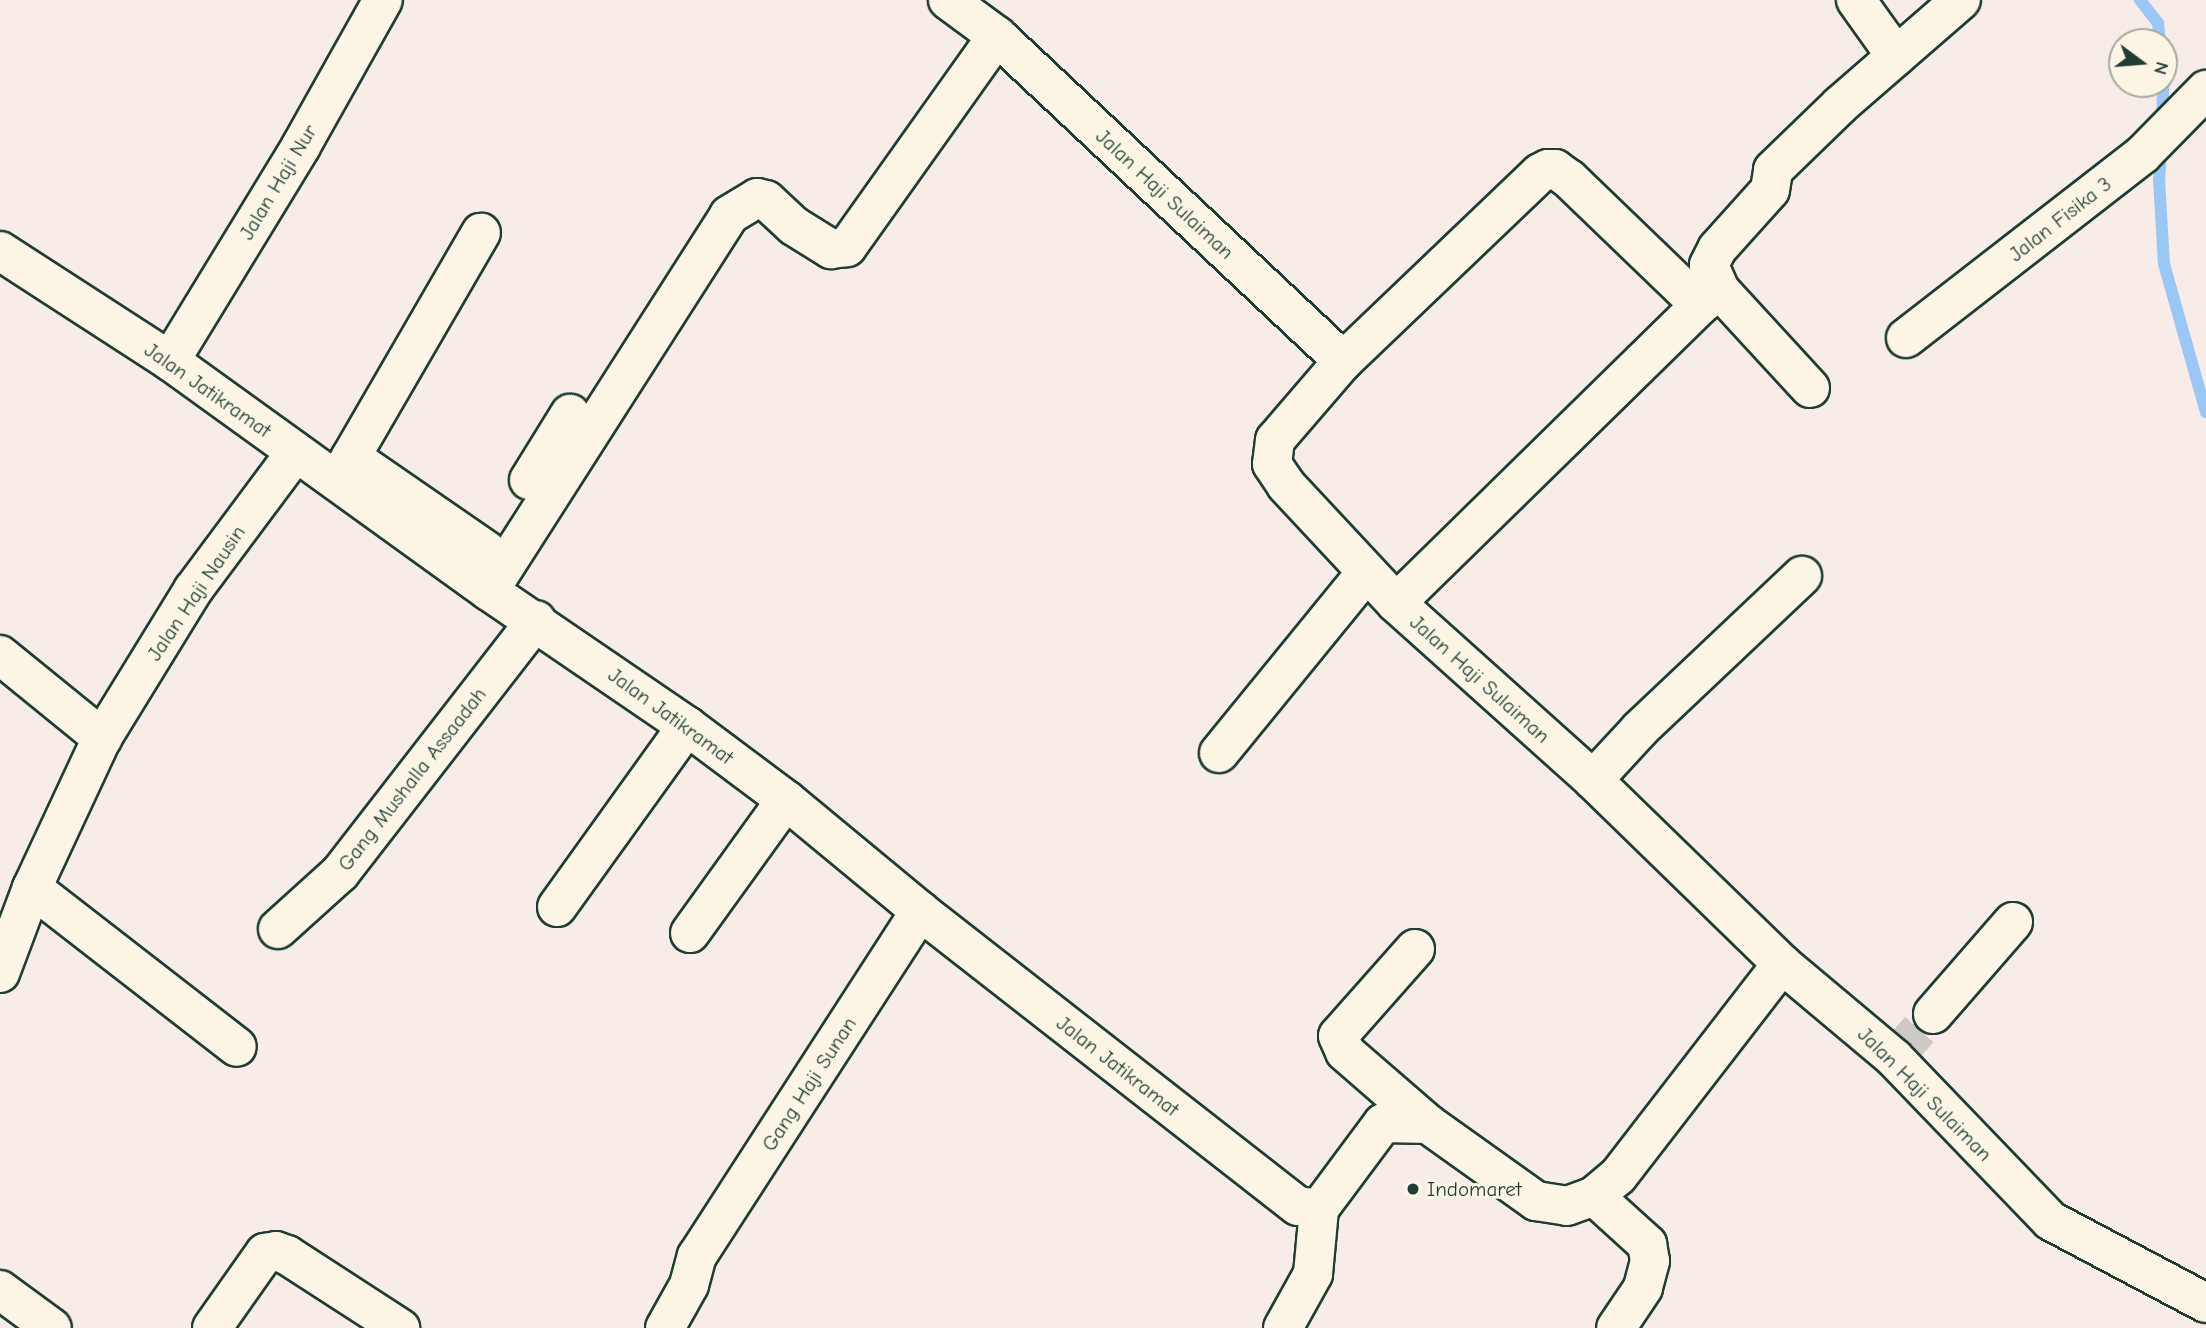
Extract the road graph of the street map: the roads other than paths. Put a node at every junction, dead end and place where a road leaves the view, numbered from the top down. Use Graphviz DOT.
graph roads {
  1 [pos="383,0"];
  2 [pos="1856,0"];
  3 [pos="1961,0"];
  4 [pos="957,3"];
  5 [pos="997,36"];
  6 [pos="1896,56"];
  7 [pos="2205,90"];
  8 [pos="481,233"];
  9 [pos="0,251"];
  10 [pos="1710,298"];
  11 [pos="1906,338"];
  12 [pos="170,361"];
  13 [pos="1343,361"];
  14 [pos="1810,388"];
  15 [pos="570,414"];
  16 [pos="296,452"];
  17 [pos="344,469"];
  18 [pos="482,573"];
  19 [pos="1366,573"];
  20 [pos="1802,576"];
  21 [pos="1396,603"];
  22 [pos="536,620"];
  23 [pos="0,654"];
  24 [pos="687,726"];
  25 [pos="102,738"];
  26 [pos="1219,752"];
  27 [pos="1593,780"];
  28 [pos="786,800"];
  29 [pos="32,888"];
  30 [pos="557,907"];
  31 [pos="920,911"];
  32 [pos="2013,922"];
  33 [pos="278,929"];
  34 [pos="690,933"];
  35 [pos="1415,949"];
  36 [pos="1782,964"];
  37 [pos="0,973"];
  38 [pos="1933,1014"];
  39 [pos="237,1047"];
  40 [pos="1428,1124"];
  41 [pos="1594,1196"];
  42 [pos="1319,1209"];
  43 [pos="0,1290"];
  44 [pos="2206,1303"];
  45 [pos="2206,1317"];
  46 [pos="52,1328"];
  47 [pos="212,1328"];
  48 [pos="400,1328"];
  49 [pos="665,1328"];
  50 [pos="1283,1328"];
  51 [pos="1616,1328"];
  52 [pos="2202,1328"];
  1 -- 12 [label="street, Jalan Haji Nur"];
  2 -- 6 [label="street"];
  3 -- 6 [label="street"];
  4 -- 5 [label="street, Jalan Haji Sulaiman"];
  5 -- 13 [label="street, Jalan Haji Sulaiman"];
  5 -- 18 [label="street"];
  6 -- 10 [label="street"];
  7 -- 11 [label="street, Jalan Fisika 3"];
  8 -- 17 [label="street"];
  9 -- 12 [label="street, Jalan Jatikramat"];
  10 -- 13 [label="street"];
  10 -- 14 [label="street"];
  10 -- 21 [label="street"];
  12 -- 16 [label="street, Jalan Jatikramat"];
  13 -- 19 [label="street, Jalan Haji Sulaiman"];
  15 -- 18 [label="street"];
  16 -- 17 [label="street, Jalan Jatikramat"];
  16 -- 25 [label="street, Jalan Haji Nausin"];
  17 -- 18 [label="street, Jalan Jatikramat"];
  18 -- 22 [label="street, Jalan Jatikramat"];
  19 -- 21 [label="street, Jalan Haji Sulaiman"];
  19 -- 26 [label="street"];
  20 -- 27 [label="street"];
  21 -- 27 [label="street, Jalan Haji Sulaiman"];
  22 -- 24 [label="street, Jalan Jatikramat"];
  22 -- 33 [label="street, Gang Mushalla Assaadah"];
  23 -- 25 [label="street"];
  24 -- 28 [label="street, Jalan Jatikramat"];
  24 -- 30 [label="street"];
  25 -- 29 [label="street, Jalan Haji Nausin"];
  27 -- 36 [label="street, Jalan Haji Sulaiman"];
  28 -- 31 [label="street, Jalan Jatikramat"];
  28 -- 34 [label="street"];
  29 -- 37 [label="street, Jalan Haji Nausin"];
  29 -- 39 [label="street"];
  31 -- 42 [label="street, Jalan Jatikramat"];
  31 -- 49 [label="street, Gang Haji Sunan"];
  32 -- 38 [label="street"];
  35 -- 40 [label="street"];
  36 -- 41 [label="street"];
  36 -- 44 [label="street, Jalan Haji Sulaiman"];
  40 -- 41 [label="street"];
  40 -- 42 [label="street"];
  41 -- 51 [label="street"];
  42 -- 50 [label="street"];
  43 -- 46 [label="street"];
  45 -- 52 [label="street"];
  47 -- 48 [label="street"];
}
